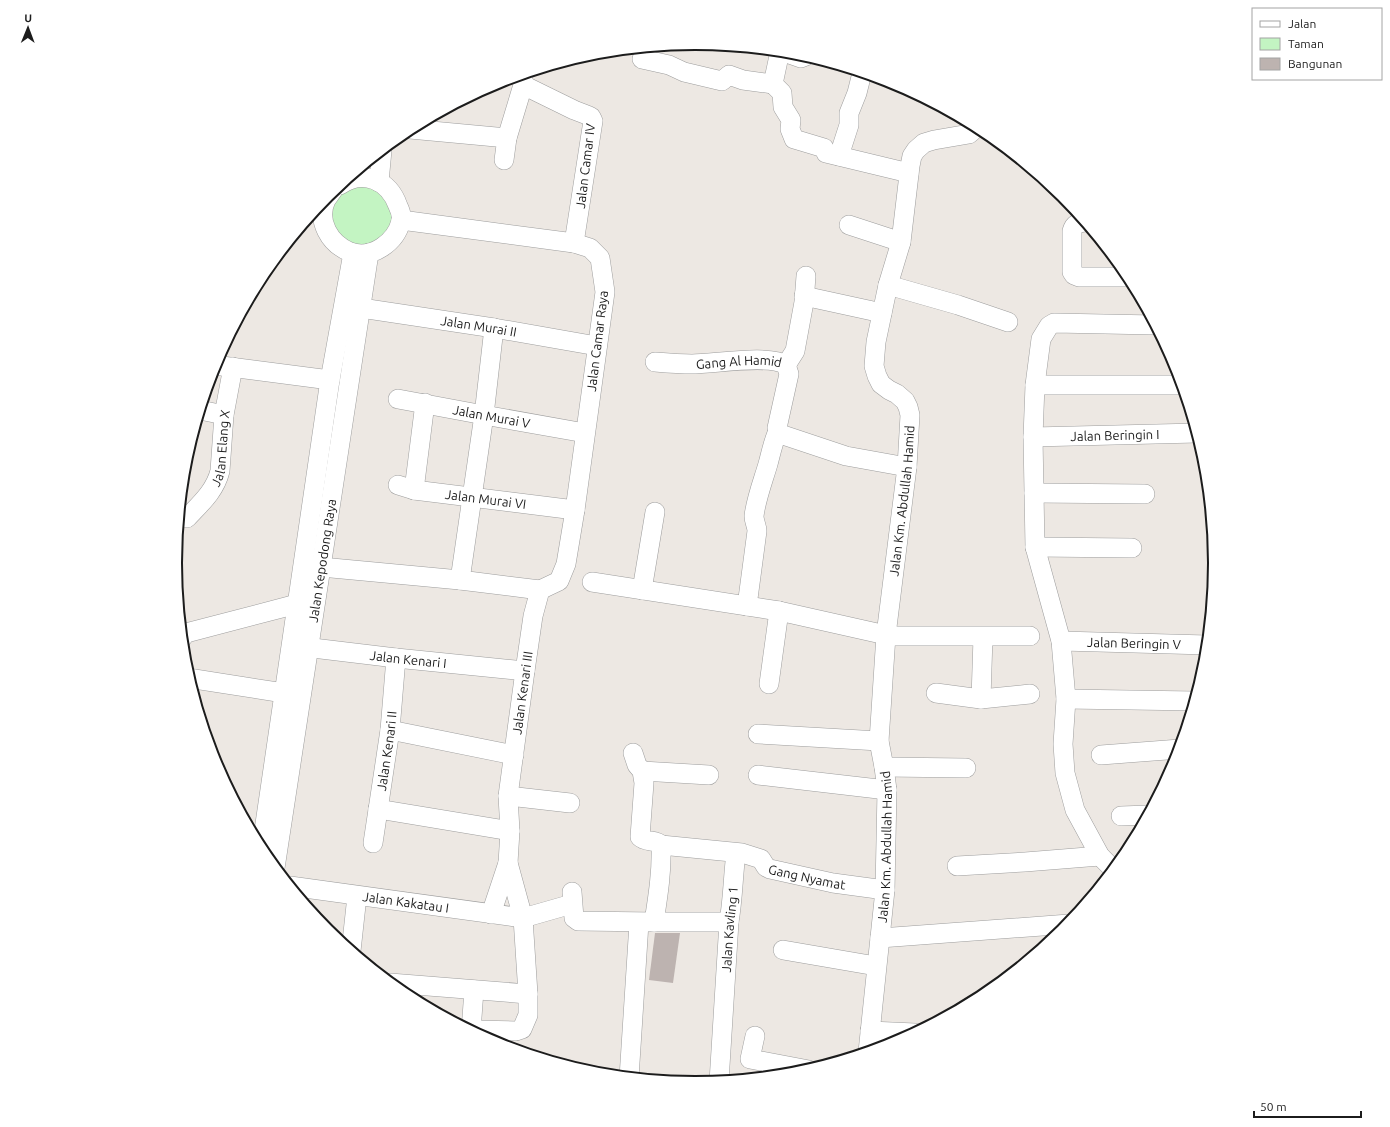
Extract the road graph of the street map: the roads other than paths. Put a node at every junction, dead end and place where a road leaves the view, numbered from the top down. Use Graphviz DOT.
graph roads {
  1 [pos="645,52"];
  2 [pos="779,57"];
  3 [pos="861,77"];
  4 [pos="523,80"];
  5 [pos="773,84"];
  6 [pos="421,130"];
  7 [pos="972,132"];
  8 [pos="507,138"];
  9 [pos="381,156"];
  10 [pos="839,156"];
  11 [pos="504,160"];
  12 [pos="361,172"];
  13 [pos="909,173"];
  14 [pos="379,182"];
  15 [pos="324,209"];
  16 [pos="401,220"];
  17 [pos="1079,223"];
  18 [pos="849,225"];
  19 [pos="901,242"];
  20 [pos="574,243"];
  21 [pos="361,253"];
  22 [pos="806,276"];
  23 [pos="1121,277"];
  24 [pos="888,285"];
  25 [pos="804,296"];
  26 [pos="361,308"];
  27 [pos="882,313"];
  28 [pos="1008,322"];
  29 [pos="1150,325"];
  30 [pos="494,328"];
  31 [pos="597,346"];
  32 [pos="655,362"];
  33 [pos="786,364"];
  34 [pos="222,366"];
  35 [pos="233,367"];
  36 [pos="330,380"];
  37 [pos="1035,385"];
  38 [pos="1176,385"];
  39 [pos="398,398"];
  40 [pos="425,403"];
  41 [pos="205,411"];
  42 [pos="224,415"];
  43 [pos="484,416"];
  44 [pos="778,431"];
  45 [pos="585,433"];
  46 [pos="1192,433"];
  47 [pos="1033,437"];
  48 [pos="907,468"];
  49 [pos="1034,493"];
  50 [pos="1145,494"];
  51 [pos="472,496"];
  52 [pos="575,510"];
  53 [pos="655,512"];
  54 [pos="187,518"];
  55 [pos="1035,547"];
  56 [pos="1132,548"];
  57 [pos="321,567"];
  58 [pos="460,580"];
  59 [pos="592,582"];
  60 [pos="540,590"];
  61 [pos="642,590"];
  62 [pos="297,604"];
  63 [pos="747,606"];
  64 [pos="779,611"];
  65 [pos="186,633"];
  66 [pos="886,635"];
  67 [pos="1030,636"];
  68 [pos="983,637"];
  69 [pos="1061,641"];
  70 [pos="1202,645"];
  71 [pos="300,647"];
  72 [pos="396,658"];
  73 [pos="525,671"];
  74 [pos="195,680"];
  75 [pos="770,684"];
  76 [pos="284,693"];
  77 [pos="936,693"];
  78 [pos="1030,694"];
  79 [pos="981,699"];
  80 [pos="1066,699"];
  81 [pos="1190,701"];
  82 [pos="390,730"];
  83 [pos="758,734"];
  84 [pos="879,741"];
  85 [pos="1173,750"];
  86 [pos="633,753"];
  87 [pos="514,755"];
  88 [pos="1101,755"];
  89 [pos="884,768"];
  90 [pos="966,768"];
  91 [pos="642,771"];
  92 [pos="709,775"];
  93 [pos="758,775"];
  94 [pos="887,790"];
  95 [pos="508,796"];
  96 [pos="570,804"];
  97 [pos="378,809"];
  98 [pos="1143,815"];
  99 [pos="1121,816"];
  100 [pos="510,831"];
  101 [pos="373,843"];
  102 [pos="661,845"];
  103 [pos="271,852"];
  104 [pos="271,853"];
  105 [pos="736,853"];
  106 [pos="1100,856"];
  107 [pos="508,863"];
  108 [pos="957,866"];
  109 [pos="1110,866"];
  110 [pos="297,887"];
  111 [pos="885,890"];
  112 [pos="357,896"];
  113 [pos="491,914"];
  114 [pos="523,918"];
  115 [pos="646,922"];
  116 [pos="729,922"];
  117 [pos="1060,925"];
  118 [pos="880,938"];
  119 [pos="351,945"];
  120 [pos="783,950"];
  121 [pos="876,966"];
  122 [pos="401,984"];
  123 [pos="474,990"];
  124 [pos="528,994"];
  125 [pos="472,1026"];
  126 [pos="483,1031"];
  127 [pos="870,1031"];
  128 [pos="904,1033"];
  129 [pos="755,1036"];
  130 [pos="868,1047"];
  131 [pos="721,1054"];
  132 [pos="750,1059"];
  133 [pos="794,1067"];
  134 [pos="630,1073"];
  135 [pos="719,1076"];
  1 -- 5 [label="street"];
  2 -- 5 [label="street"];
  3 -- 10 [label="street"];
  4 -- 8 [label="street"];
  4 -- 20 [label="street, Jalan Camar IV"];
  5 -- 10 [label="street"];
  6 -- 8 [label="street"];
  7 -- 13 [label="street, Jalan Km. Abdullah Hamid"];
  8 -- 11 [label="street"];
  9 -- 14 [label="street"];
  10 -- 13 [label="street"];
  12 -- 14 [label="street"];
  13 -- 19 [label="street, Jalan Km. Abdullah Hamid"];
  14 -- 16 [label="street"];
  15 -- 21 [label="street"];
  16 -- 20 [label="street, Jalan Camar Raya"];
  16 -- 21 [label="street"];
  17 -- 23 [label="street"];
  18 -- 19 [label="street"];
  19 -- 24 [label="street, Jalan Km. Abdullah Hamid"];
  20 -- 31 [label="street, Jalan Camar Raya"];
  21 -- 26 [label="street, Jalan Kepodong Raya"];
  21 -- 36 [label="street, Jalan Kepodong Raya"];
  22 -- 25 [label="street"];
  24 -- 27 [label="street, Jalan Km. Abdullah Hamid"];
  24 -- 28 [label="street"];
  25 -- 27 [label="street"];
  25 -- 33 [label="street"];
  26 -- 30 [label="street, Jalan Murai II"];
  26 -- 57 [label="street, Jalan Kepodong Raya"];
  27 -- 48 [label="street, Jalan Km. Abdullah Hamid"];
  29 -- 37 [label="street"];
  30 -- 31 [label="street, Jalan Murai II"];
  30 -- 43 [label="street"];
  31 -- 45 [label="street, Jalan Camar Raya"];
  32 -- 33 [label="street, Gang Al Hamid"];
  33 -- 44 [label="street, Gang Al Hamid"];
  34 -- 35 [label="street"];
  35 -- 36 [label="street"];
  35 -- 42 [label="street, Jalan Elang X"];
  36 -- 62 [label="street, Jalan Kepodong Raya"];
  37 -- 38 [label="street"];
  37 -- 47 [label="street"];
  39 -- 40 [label="street, Jalan Murai V"];
  40 -- 43 [label="street, Jalan Murai V"];
  40 -- 51 [label="street, Jalan Murai VI"];
  41 -- 42 [label="street"];
  42 -- 54 [label="street, Jalan Elang X"];
  43 -- 45 [label="street, Jalan Murai V"];
  43 -- 51 [label="street"];
  44 -- 48 [label="street"];
  44 -- 63 [label="street, Gang Al Hamid"];
  45 -- 52 [label="street, Jalan Camar Raya"];
  46 -- 47 [label="street, Jalan Beringin I"];
  47 -- 49 [label="street"];
  48 -- 66 [label="street, Jalan Km. Abdullah Hamid"];
  49 -- 50 [label="street"];
  49 -- 55 [label="street"];
  51 -- 52 [label="street, Jalan Murai VI"];
  51 -- 58 [label="street"];
  52 -- 60 [label="street, Jalan Camar Raya"];
  53 -- 61 [label="street"];
  55 -- 56 [label="street"];
  55 -- 69 [label="street"];
  57 -- 58 [label="street"];
  57 -- 71 [label="street, Jalan Kepodong Raya"];
  58 -- 60 [label="street"];
  59 -- 61 [label="street"];
  60 -- 73 [label="street, Jalan Kenari III"];
  61 -- 63 [label="street"];
  62 -- 65 [label="street"];
  62 -- 71 [label="street, Jalan Kepodong Raya"];
  63 -- 64 [label="street"];
  64 -- 66 [label="street"];
  64 -- 75 [label="street"];
  66 -- 68 [label="street"];
  66 -- 84 [label="street, Jalan Km. Abdullah Hamid"];
  67 -- 68 [label="street"];
  68 -- 79 [label="street"];
  69 -- 70 [label="street, Jalan Beringin V"];
  69 -- 80 [label="street"];
  71 -- 72 [label="street, Jalan Kenari I"];
  71 -- 76 [label="street, Jalan Kepodong Raya"];
  71 -- 104 [label="street, Jalan Kepodong Raya"];
  72 -- 73 [label="street, Jalan Kenari I"];
  72 -- 82 [label="street, Jalan Kenari II"];
  73 -- 87 [label="street, Jalan Kenari III"];
  74 -- 76 [label="street"];
  76 -- 103 [label="street, Jalan Kepodong Raya"];
  77 -- 79 [label="street"];
  78 -- 79 [label="street"];
  80 -- 81 [label="street"];
  80 -- 106 [label="street"];
  82 -- 87 [label="street"];
  82 -- 97 [label="street, Jalan Kenari II"];
  83 -- 84 [label="street"];
  84 -- 89 [label="street, Jalan Km. Abdullah Hamid"];
  85 -- 88 [label="street"];
  86 -- 91 [label="street"];
  87 -- 95 [label="street, Jalan Kenari III"];
  89 -- 90 [label="street"];
  89 -- 94 [label="street, Jalan Km. Abdullah Hamid"];
  91 -- 92 [label="street"];
  91 -- 102 [label="street"];
  93 -- 94 [label="street"];
  94 -- 111 [label="street, Jalan Km. Abdullah Hamid"];
  95 -- 96 [label="street"];
  95 -- 100 [label="street, Jalan Kenari III"];
  97 -- 100 [label="street"];
  97 -- 101 [label="street, Jalan Kenari II"];
  98 -- 99 [label="street"];
  100 -- 107 [label="street, Jalan Kenari III"];
  102 -- 105 [label="street"];
  102 -- 115 [label="street"];
  105 -- 111 [label="street, Gang Nyamat"];
  105 -- 116 [label="street, Jalan Kavling 1"];
  106 -- 108 [label="street"];
  106 -- 109 [label="street"];
  107 -- 113 [label="street, Jalan Kenari III"];
  107 -- 114 [label="street, Jalan Kenari III"];
  110 -- 112 [label="street, Jalan Kakatau I"];
  111 -- 118 [label="street, Jalan Km. Abdullah Hamid"];
  112 -- 113 [label="street, Jalan Kakatau I"];
  112 -- 119 [label="street"];
  113 -- 114 [label="street, Jalan Kakatau I"];
  114 -- 115 [label="street"];
  114 -- 124 [label="street, Jalan Kenari III"];
  115 -- 116 [label="street"];
  115 -- 134 [label="street"];
  116 -- 131 [label="street, Jalan Kavling 1"];
  117 -- 118 [label="street"];
  118 -- 121 [label="street, Jalan Km. Abdullah Hamid"];
  120 -- 121 [label="street"];
  121 -- 127 [label="street, Jalan Km. Abdullah Hamid"];
  122 -- 123 [label="street"];
  123 -- 124 [label="street"];
  123 -- 125 [label="street"];
  124 -- 126 [label="street, Jalan Kenari III"];
  127 -- 128 [label="street"];
  127 -- 130 [label="street, Jalan Km. Abdullah Hamid"];
  129 -- 132 [label="street"];
  131 -- 132 [label="street"];
  131 -- 135 [label="street, Jalan Kavling 1"];
  132 -- 133 [label="street"];
}
